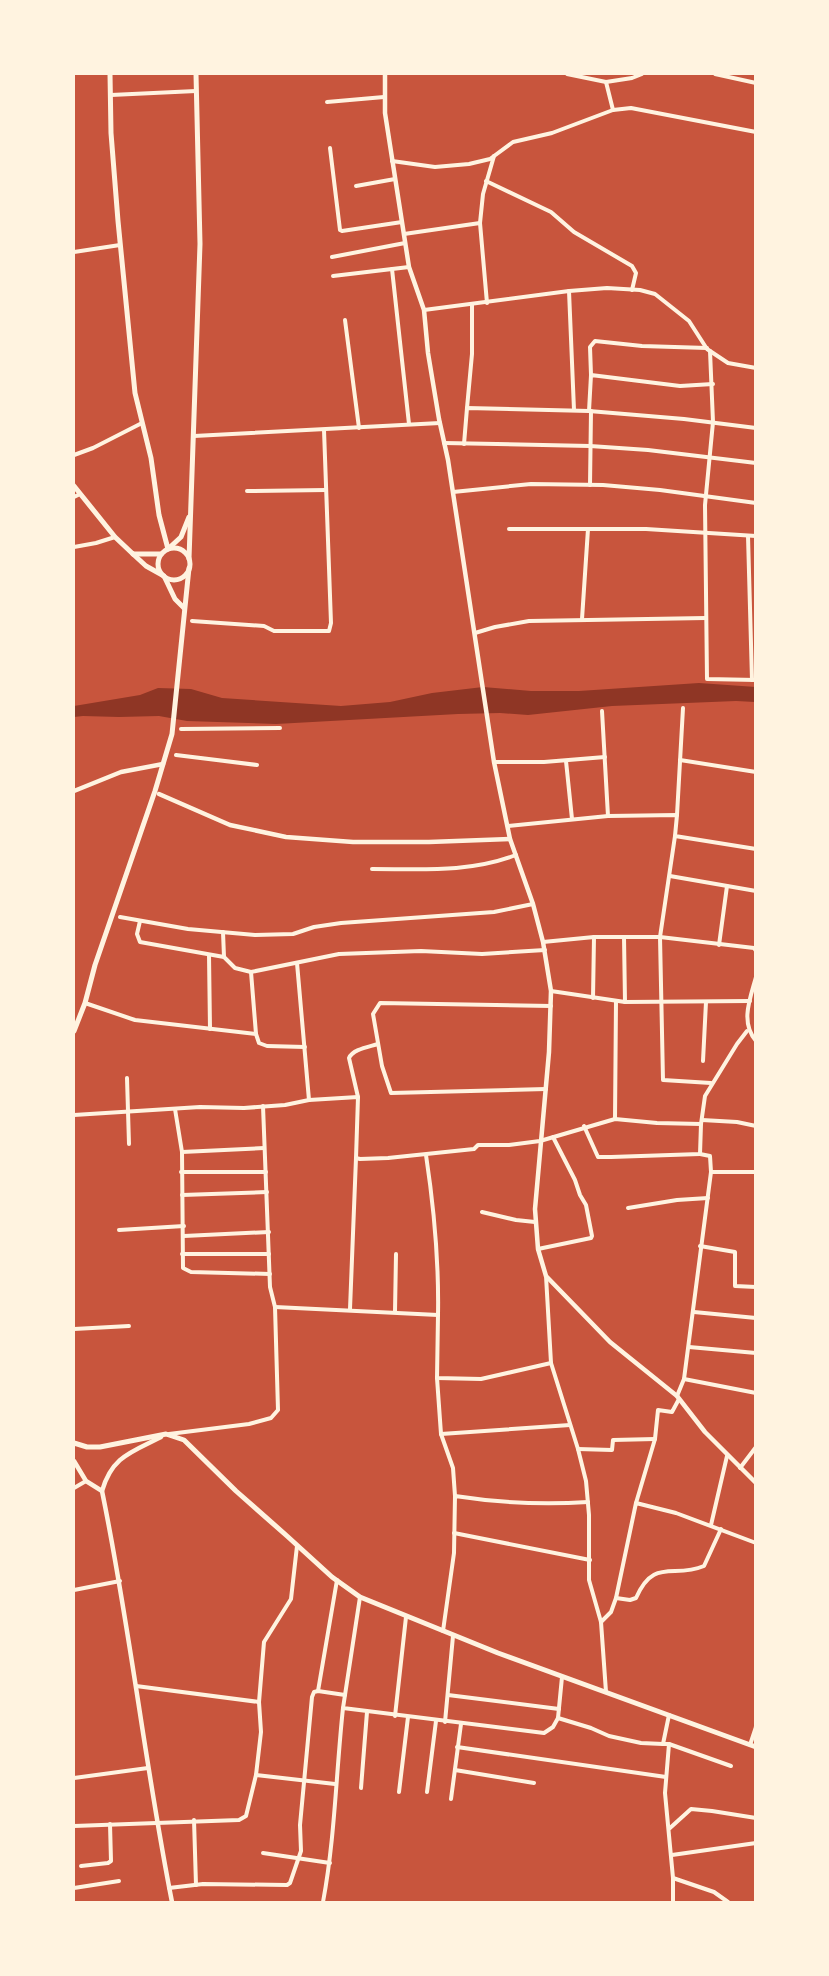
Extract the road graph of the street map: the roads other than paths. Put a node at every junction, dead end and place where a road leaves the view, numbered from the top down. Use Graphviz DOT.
graph roads {
  1 [pos="110,74"];
  2 [pos="196,74"];
  3 [pos="385,74"];
  4 [pos="567,74"];
  5 [pos="642,74"];
  6 [pos="715,74"];
  7 [pos="631,76"];
  8 [pos="606,82"];
  9 [pos="756,83"];
  10 [pos="197,91"];
  11 [pos="110,95"];
  12 [pos="384,97"];
  13 [pos="327,102"];
  14 [pos="613,110"];
  15 [pos="756,132"];
  16 [pos="330,148"];
  17 [pos="494,156"];
  18 [pos="392,161"];
  19 [pos="395,179"];
  20 [pos="486,181"];
  21 [pos="356,186"];
  22 [pos="402,222"];
  23 [pos="480,223"];
  24 [pos="404,234"];
  25 [pos="405,243"];
  26 [pos="120,245"];
  27 [pos="74,252"];
  28 [pos="332,257"];
  29 [pos="409,267"];
  30 [pos="392,269"];
  31 [pos="333,276"];
  32 [pos="632,290"];
  33 [pos="570,291"];
  34 [pos="487,303"];
  35 [pos="472,304"];
  36 [pos="424,310"];
  37 [pos="345,320"];
  38 [pos="709,350"];
  39 [pos="756,368"];
  40 [pos="591,375"];
  41 [pos="713,384"];
  42 [pos="467,408"];
  43 [pos="574,411"];
  44 [pos="590,411"];
  45 [pos="713,422"];
  46 [pos="142,423"];
  47 [pos="440,423"];
  48 [pos="409,424"];
  49 [pos="359,428"];
  50 [pos="756,428"];
  51 [pos="324,429"];
  52 [pos="194,435"];
  53 [pos="444,443"];
  54 [pos="464,444"];
  55 [pos="590,446"];
  56 [pos="74,455"];
  57 [pos="710,457"];
  58 [pos="756,463"];
  59 [pos="74,486"];
  60 [pos="590,486"];
  61 [pos="326,490"];
  62 [pos="247,491"];
  63 [pos="453,492"];
  64 [pos="77,496"];
  65 [pos="705,496"];
  66 [pos="756,504"];
  67 [pos="189,517"];
  68 [pos="508,529"];
  69 [pos="588,529"];
  70 [pos="705,533"];
  71 [pos="748,536"];
  72 [pos="756,536"];
  73 [pos="115,537"];
  74 [pos="74,547"];
  75 [pos="168,549"];
  76 [pos="133,554"];
  77 [pos="161,554"];
  78 [pos="189,559"];
  79 [pos="189,568"];
  80 [pos="164,576"];
  81 [pos="184,608"];
  82 [pos="706,618"];
  83 [pos="582,620"];
  84 [pos="192,621"];
  85 [pos="475,633"];
  86 [pos="754,680"];
  87 [pos="683,708"];
  88 [pos="602,711"];
  89 [pos="280,728"];
  90 [pos="181,729"];
  91 [pos="176,755"];
  92 [pos="605,757"];
  93 [pos="680,760"];
  94 [pos="566,761"];
  95 [pos="494,762"];
  96 [pos="163,764"];
  97 [pos="257,765"];
  98 [pos="756,772"];
  99 [pos="74,790"];
  100 [pos="159,794"];
  101 [pos="677,815"];
  102 [pos="608,816"];
  103 [pos="572,819"];
  104 [pos="508,826"];
  105 [pos="675,836"];
  106 [pos="510,838"];
  107 [pos="756,849"];
  108 [pos="516,855"];
  109 [pos="372,869"];
  110 [pos="670,876"];
  111 [pos="727,886"];
  112 [pos="756,891"];
  113 [pos="533,904"];
  114 [pos="120,917"];
  115 [pos="140,921"];
  116 [pos="223,932"];
  117 [pos="594,937"];
  118 [pos="624,937"];
  119 [pos="660,937"];
  120 [pos="543,942"];
  121 [pos="719,945"];
  122 [pos="545,950"];
  123 [pos="756,951"];
  124 [pos="209,955"];
  125 [pos="224,957"];
  126 [pos="297,963"];
  127 [pos="251,972"];
  128 [pos="755,979"];
  129 [pos="551,990"];
  130 [pos="593,998"];
  131 [pos="616,1001"];
  132 [pos="750,1001"];
  133 [pos="625,1002"];
  134 [pos="706,1002"];
  135 [pos="85,1003"];
  136 [pos="661,1003"];
  137 [pos="551,1006"];
  138 [pos="210,1029"];
  139 [pos="74,1031"];
  140 [pos="747,1032"];
  141 [pos="256,1034"];
  142 [pos="756,1041"];
  143 [pos="378,1044"];
  144 [pos="305,1047"];
  145 [pos="703,1061"];
  146 [pos="127,1078"];
  147 [pos="711,1083"];
  148 [pos="546,1089"];
  149 [pos="358,1097"];
  150 [pos="309,1100"];
  151 [pos="263,1106"];
  152 [pos="175,1109"];
  153 [pos="129,1112"];
  154 [pos="74,1115"];
  155 [pos="615,1119"];
  156 [pos="702,1122"];
  157 [pos="584,1126"];
  158 [pos="756,1126"];
  159 [pos="553,1137"];
  160 [pos="540,1141"];
  161 [pos="129,1144"];
  162 [pos="264,1148"];
  163 [pos="182,1152"];
  164 [pos="700,1154"];
  165 [pos="426,1155"];
  166 [pos="356,1158"];
  167 [pos="182,1172"];
  168 [pos="266,1172"];
  169 [pos="711,1172"];
  170 [pos="756,1172"];
  171 [pos="267,1192"];
  172 [pos="182,1195"];
  173 [pos="708,1198"];
  174 [pos="628,1208"];
  175 [pos="482,1212"];
  176 [pos="535,1222"];
  177 [pos="184,1226"];
  178 [pos="118,1230"];
  179 [pos="269,1232"];
  180 [pos="184,1236"];
  181 [pos="700,1246"];
  182 [pos="538,1249"];
  183 [pos="182,1254"];
  184 [pos="269,1254"];
  185 [pos="396,1254"];
  186 [pos="270,1274"];
  187 [pos="546,1276"];
  188 [pos="756,1287"];
  189 [pos="275,1307"];
  190 [pos="350,1309"];
  191 [pos="395,1312"];
  192 [pos="694,1312"];
  193 [pos="438,1315"];
  194 [pos="756,1318"];
  195 [pos="129,1326"];
  196 [pos="74,1329"];
  197 [pos="689,1347"];
  198 [pos="756,1353"];
  199 [pos="551,1363"];
  200 [pos="437,1378"];
  201 [pos="684,1379"];
  202 [pos="756,1393"];
  203 [pos="678,1398"];
  204 [pos="570,1425"];
  205 [pos="166,1434"];
  206 [pos="441,1434"];
  207 [pos="655,1439"];
  208 [pos="74,1443"];
  209 [pos="756,1447"];
  210 [pos="578,1449"];
  211 [pos="727,1456"];
  212 [pos="74,1461"];
  213 [pos="740,1468"];
  214 [pos="86,1481"];
  215 [pos="756,1483"];
  216 [pos="74,1488"];
  217 [pos="102,1491"];
  218 [pos="454,1496"];
  219 [pos="588,1502"];
  220 [pos="636,1503"];
  221 [pos="711,1525"];
  222 [pos="722,1529"];
  223 [pos="454,1533"];
  224 [pos="756,1542"];
  225 [pos="297,1546"];
  226 [pos="590,1560"];
  227 [pos="337,1580"];
  228 [pos="120,1581"];
  229 [pos="74,1590"];
  230 [pos="360,1597"];
  231 [pos="616,1598"];
  232 [pos="406,1617"];
  233 [pos="601,1622"];
  234 [pos="444,1631"];
  235 [pos="453,1636"];
  236 [pos="562,1677"];
  237 [pos="135,1686"];
  238 [pos="318,1691"];
  239 [pos="606,1692"];
  240 [pos="345,1695"];
  241 [pos="448,1695"];
  242 [pos="259,1702"];
  243 [pos="343,1708"];
  244 [pos="559,1709"];
  245 [pos="367,1712"];
  246 [pos="669,1714"];
  247 [pos="395,1716"];
  248 [pos="408,1717"];
  249 [pos="558,1718"];
  250 [pos="436,1720"];
  251 [pos="445,1722"];
  252 [pos="461,1724"];
  253 [pos="756,1727"];
  254 [pos="663,1744"];
  255 [pos="669,1744"];
  256 [pos="753,1746"];
  257 [pos="457,1747"];
  258 [pos="731,1766"];
  259 [pos="148,1768"];
  260 [pos="455,1770"];
  261 [pos="256,1775"];
  262 [pos="666,1777"];
  263 [pos="74,1778"];
  264 [pos="305,1780"];
  265 [pos="335,1784"];
  266 [pos="534,1784"];
  267 [pos="361,1788"];
  268 [pos="399,1792"];
  269 [pos="427,1792"];
  270 [pos="451,1799"];
  271 [pos="756,1818"];
  272 [pos="194,1820"];
  273 [pos="158,1822"];
  274 [pos="110,1824"];
  275 [pos="74,1826"];
  276 [pos="670,1828"];
  277 [pos="756,1843"];
  278 [pos="263,1853"];
  279 [pos="672,1855"];
  280 [pos="299,1859"];
  281 [pos="330,1863"];
  282 [pos="81,1866"];
  283 [pos="673,1878"];
  284 [pos="119,1881"];
  285 [pos="196,1885"];
  286 [pos="74,1888"];
  287 [pos="169,1888"];
  288 [pos="172,1902"];
  289 [pos="323,1902"];
  290 [pos="673,1902"];
  291 [pos="728,1902"];
  1 -- 11 [label="main road"];
  2 -- 10 [label="main road"];
  3 -- 12 [label="street"];
  4 -- 8 [label="street"];
  5 -- 7 [label="street"];
  6 -- 9 [label="street"];
  7 -- 8 [label="street"];
  8 -- 14 [label="street"];
  10 -- 11 [label="street"];
  10 -- 52 [label="main road"];
  11 -- 26 [label="main road"];
  12 -- 13 [label="street"];
  12 -- 18 [label="street"];
  14 -- 15 [label="street"];
  14 -- 17 [label="street"];
  16 -- 22 [label="street"];
  17 -- 18 [label="street"];
  17 -- 20 [label="street"];
  18 -- 19 [label="street"];
  19 -- 21 [label="street"];
  19 -- 22 [label="street"];
  20 -- 23 [label="street"];
  20 -- 32 [label="street"];
  22 -- 24 [label="street"];
  23 -- 24 [label="street"];
  23 -- 34 [label="street"];
  24 -- 25 [label="street"];
  25 -- 28 [label="street"];
  25 -- 29 [label="street"];
  26 -- 27 [label="street"];
  26 -- 46 [label="main road"];
  29 -- 30 [label="street"];
  29 -- 36 [label="street"];
  30 -- 31 [label="street"];
  30 -- 48 [label="street"];
  32 -- 33 [label="street"];
  32 -- 38 [label="street"];
  33 -- 34 [label="street"];
  33 -- 43 [label="street"];
  34 -- 35 [label="street"];
  35 -- 36 [label="street"];
  35 -- 42 [label="street"];
  36 -- 47 [label="street"];
  37 -- 49 [label="street"];
  38 -- 39 [label="street"];
  38 -- 40 [label="street"];
  38 -- 41 [label="street"];
  40 -- 41 [label="street"];
  40 -- 44 [label="street"];
  41 -- 45 [label="street"];
  42 -- 43 [label="street"];
  42 -- 54 [label="street"];
  43 -- 44 [label="street"];
  44 -- 45 [label="street"];
  44 -- 55 [label="street"];
  45 -- 50 [label="street"];
  45 -- 57 [label="street"];
  46 -- 56 [label="street"];
  46 -- 75 [label="main road"];
  47 -- 48 [label="street"];
  47 -- 53 [label="street"];
  48 -- 49 [label="street"];
  49 -- 51 [label="street"];
  51 -- 52 [label="street"];
  51 -- 61 [label="street"];
  52 -- 67 [label="main road"];
  53 -- 54 [label="street"];
  53 -- 63 [label="street"];
  54 -- 55 [label="street"];
  55 -- 57 [label="street"];
  55 -- 60 [label="street"];
  57 -- 58 [label="street"];
  57 -- 65 [label="street"];
  59 -- 64 [label="main road"];
  60 -- 63 [label="street"];
  60 -- 65 [label="street"];
  61 -- 62 [label="street"];
  61 -- 84 [label="street"];
  63 -- 85 [label="street"];
  64 -- 73 [label="main road"];
  65 -- 66 [label="street"];
  65 -- 70 [label="street"];
  67 -- 75 [label="main road"];
  67 -- 78 [label="main road"];
  68 -- 69 [label="street"];
  69 -- 70 [label="street"];
  69 -- 83 [label="street"];
  70 -- 71 [label="street"];
  70 -- 82 [label="street"];
  71 -- 72 [label="street"];
  71 -- 86 [label="street"];
  73 -- 74 [label="street"];
  73 -- 76 [label="main road"];
  75 -- 77 [label="main road"];
  75 -- 78 [label="main road"];
  76 -- 77 [label="main road"];
  76 -- 80 [label="main road"];
  77 -- 80 [label="main road"];
  78 -- 79 [label="main road"];
  79 -- 80 [label="main road"];
  79 -- 81 [label="main road"];
  80 -- 81 [label="main road"];
  81 -- 96 [label="main road"];
  82 -- 83 [label="street"];
  82 -- 86 [label="street"];
  83 -- 85 [label="street"];
  85 -- 95 [label="street"];
  87 -- 93 [label="street"];
  88 -- 92 [label="street"];
  89 -- 90 [label="street"];
  91 -- 97 [label="street"];
  92 -- 94 [label="street"];
  92 -- 102 [label="street"];
  93 -- 98 [label="street"];
  93 -- 101 [label="street"];
  94 -- 95 [label="street"];
  94 -- 103 [label="street"];
  95 -- 104 [label="street"];
  96 -- 99 [label="street"];
  96 -- 135 [label="main road"];
  100 -- 106 [label="street"];
  101 -- 102 [label="street"];
  101 -- 105 [label="street"];
  102 -- 103 [label="street"];
  103 -- 104 [label="street"];
  104 -- 106 [label="street"];
  105 -- 107 [label="street"];
  105 -- 110 [label="street"];
  106 -- 108 [label="street"];
  108 -- 109 [label="street"];
  108 -- 113 [label="street"];
  110 -- 111 [label="street"];
  110 -- 119 [label="street"];
  111 -- 112 [label="street"];
  111 -- 121 [label="street"];
  113 -- 116 [label="street"];
  113 -- 120 [label="street"];
  114 -- 115 [label="street"];
  115 -- 116 [label="street"];
  115 -- 124 [label="street"];
  116 -- 125 [label="street"];
  117 -- 118 [label="street"];
  117 -- 120 [label="street"];
  117 -- 130 [label="street"];
  118 -- 119 [label="street"];
  118 -- 133 [label="street"];
  119 -- 121 [label="street"];
  119 -- 136 [label="street"];
  120 -- 122 [label="street"];
  121 -- 123 [label="street"];
  122 -- 126 [label="street"];
  122 -- 129 [label="street"];
  124 -- 125 [label="street"];
  124 -- 138 [label="street"];
  125 -- 127 [label="street"];
  126 -- 127 [label="street"];
  126 -- 144 [label="street"];
  127 -- 141 [label="street"];
  128 -- 132 [label="street"];
  129 -- 130 [label="street"];
  129 -- 137 [label="street"];
  130 -- 131 [label="street"];
  131 -- 133 [label="street"];
  131 -- 155 [label="street"];
  132 -- 134 [label="street"];
  132 -- 140 [label="street"];
  133 -- 136 [label="street"];
  134 -- 136 [label="street"];
  134 -- 145 [label="street"];
  135 -- 138 [label="street"];
  135 -- 139 [label="main road"];
  136 -- 147 [label="street"];
  137 -- 143 [label="street"];
  137 -- 148 [label="street"];
  138 -- 141 [label="street"];
  140 -- 142 [label="street"];
  140 -- 147 [label="street"];
  141 -- 144 [label="street"];
  143 -- 148 [label="street"];
  143 -- 149 [label="street"];
  144 -- 150 [label="street"];
  146 -- 153 [label="street"];
  147 -- 156 [label="street"];
  148 -- 160 [label="street"];
  149 -- 150 [label="street"];
  149 -- 166 [label="street"];
  150 -- 151 [label="street"];
  151 -- 152 [label="street"];
  151 -- 162 [label="street"];
  152 -- 153 [label="street"];
  152 -- 163 [label="street"];
  153 -- 154 [label="street"];
  153 -- 161 [label="street"];
  155 -- 156 [label="street"];
  155 -- 157 [label="street"];
  156 -- 158 [label="street"];
  156 -- 164 [label="street"];
  157 -- 159 [label="street"];
  157 -- 164 [label="street"];
  159 -- 160 [label="street"];
  159 -- 182 [label="street"];
  160 -- 165 [label="street"];
  160 -- 176 [label="street"];
  162 -- 163 [label="street"];
  162 -- 168 [label="street"];
  163 -- 167 [label="street"];
  164 -- 169 [label="street"];
  165 -- 166 [label="street"];
  165 -- 193 [label="street"];
  166 -- 190 [label="street"];
  167 -- 168 [label="street"];
  167 -- 172 [label="street"];
  168 -- 171 [label="street"];
  169 -- 170 [label="street"];
  169 -- 173 [label="street"];
  171 -- 172 [label="street"];
  171 -- 179 [label="street"];
  172 -- 177 [label="street"];
  173 -- 174 [label="street"];
  173 -- 181 [label="street"];
  175 -- 176 [label="street"];
  176 -- 182 [label="street"];
  177 -- 178 [label="street"];
  177 -- 180 [label="street"];
  179 -- 180 [label="street"];
  179 -- 184 [label="street"];
  180 -- 183 [label="street"];
  181 -- 188 [label="street"];
  181 -- 192 [label="street"];
  182 -- 187 [label="street"];
  183 -- 184 [label="street"];
  183 -- 186 [label="street"];
  184 -- 186 [label="street"];
  185 -- 191 [label="street"];
  186 -- 189 [label="street"];
  187 -- 199 [label="street"];
  187 -- 203 [label="street"];
  189 -- 190 [label="street"];
  189 -- 205 [label="street"];
  190 -- 191 [label="street"];
  191 -- 193 [label="street"];
  192 -- 194 [label="street"];
  192 -- 197 [label="street"];
  193 -- 200 [label="street"];
  195 -- 196 [label="street"];
  197 -- 198 [label="street"];
  197 -- 201 [label="street"];
  199 -- 200 [label="street"];
  199 -- 204 [label="street"];
  200 -- 206 [label="street"];
  201 -- 202 [label="street"];
  201 -- 203 [label="street"];
  203 -- 207 [label="street"];
  203 -- 211 [label="street"];
  204 -- 206 [label="street"];
  204 -- 210 [label="street"];
  205 -- 208 [label="main road"];
  205 -- 217 [label="street"];
  205 -- 225 [label="main road"];
  206 -- 218 [label="street"];
  207 -- 210 [label="street"];
  207 -- 220 [label="street"];
  209 -- 213 [label="street"];
  210 -- 219 [label="street"];
  211 -- 213 [label="street"];
  211 -- 221 [label="street"];
  212 -- 214 [label="street"];
  213 -- 215 [label="street"];
  214 -- 216 [label="street"];
  214 -- 217 [label="street"];
  217 -- 228 [label="street"];
  218 -- 219 [label="street"];
  218 -- 223 [label="street"];
  219 -- 226 [label="street"];
  220 -- 221 [label="street"];
  220 -- 231 [label="street"];
  221 -- 222 [label="street"];
  222 -- 224 [label="street"];
  222 -- 231 [label="street"];
  223 -- 226 [label="street"];
  223 -- 234 [label="street"];
  225 -- 227 [label="main road"];
  225 -- 242 [label="street"];
  226 -- 233 [label="street"];
  227 -- 230 [label="main road"];
  227 -- 238 [label="street"];
  228 -- 229 [label="street"];
  228 -- 237 [label="street"];
  230 -- 232 [label="main road"];
  230 -- 240 [label="street"];
  231 -- 233 [label="street"];
  232 -- 234 [label="main road"];
  232 -- 247 [label="street"];
  233 -- 239 [label="street"];
  234 -- 235 [label="main road"];
  235 -- 236 [label="main road"];
  235 -- 241 [label="street"];
  236 -- 239 [label="main road"];
  236 -- 244 [label="street"];
  237 -- 242 [label="street"];
  237 -- 259 [label="street"];
  238 -- 240 [label="street"];
  238 -- 264 [label="street"];
  239 -- 246 [label="main road"];
  240 -- 243 [label="street"];
  241 -- 244 [label="street"];
  241 -- 251 [label="street"];
  242 -- 261 [label="street"];
  243 -- 245 [label="street"];
  243 -- 265 [label="street"];
  244 -- 249 [label="street"];
  245 -- 247 [label="street"];
  245 -- 267 [label="street"];
  246 -- 254 [label="street"];
  246 -- 256 [label="main road"];
  247 -- 248 [label="street"];
  248 -- 250 [label="street"];
  248 -- 268 [label="street"];
  249 -- 252 [label="street"];
  249 -- 254 [label="street"];
  250 -- 251 [label="street"];
  250 -- 269 [label="street"];
  251 -- 252 [label="street"];
  252 -- 257 [label="street"];
  253 -- 256 [label="street"];
  254 -- 255 [label="street"];
  255 -- 258 [label="street"];
  255 -- 262 [label="street"];
  257 -- 260 [label="street"];
  257 -- 262 [label="street"];
  259 -- 263 [label="street"];
  259 -- 273 [label="street"];
  260 -- 266 [label="street"];
  260 -- 270 [label="street"];
  261 -- 264 [label="street"];
  261 -- 272 [label="street"];
  262 -- 276 [label="street"];
  264 -- 265 [label="street"];
  264 -- 280 [label="street"];
  265 -- 281 [label="street"];
  271 -- 276 [label="street"];
  272 -- 273 [label="street"];
  272 -- 285 [label="street"];
  273 -- 274 [label="street"];
  273 -- 287 [label="street"];
  274 -- 275 [label="street"];
  274 -- 282 [label="street"];
  276 -- 279 [label="street"];
  277 -- 279 [label="street"];
  278 -- 280 [label="street"];
  279 -- 283 [label="street"];
  280 -- 281 [label="street"];
  280 -- 285 [label="street"];
  281 -- 289 [label="street"];
  283 -- 290 [label="street"];
  283 -- 291 [label="street"];
  284 -- 286 [label="street"];
  285 -- 287 [label="street"];
  287 -- 288 [label="street"];
}
